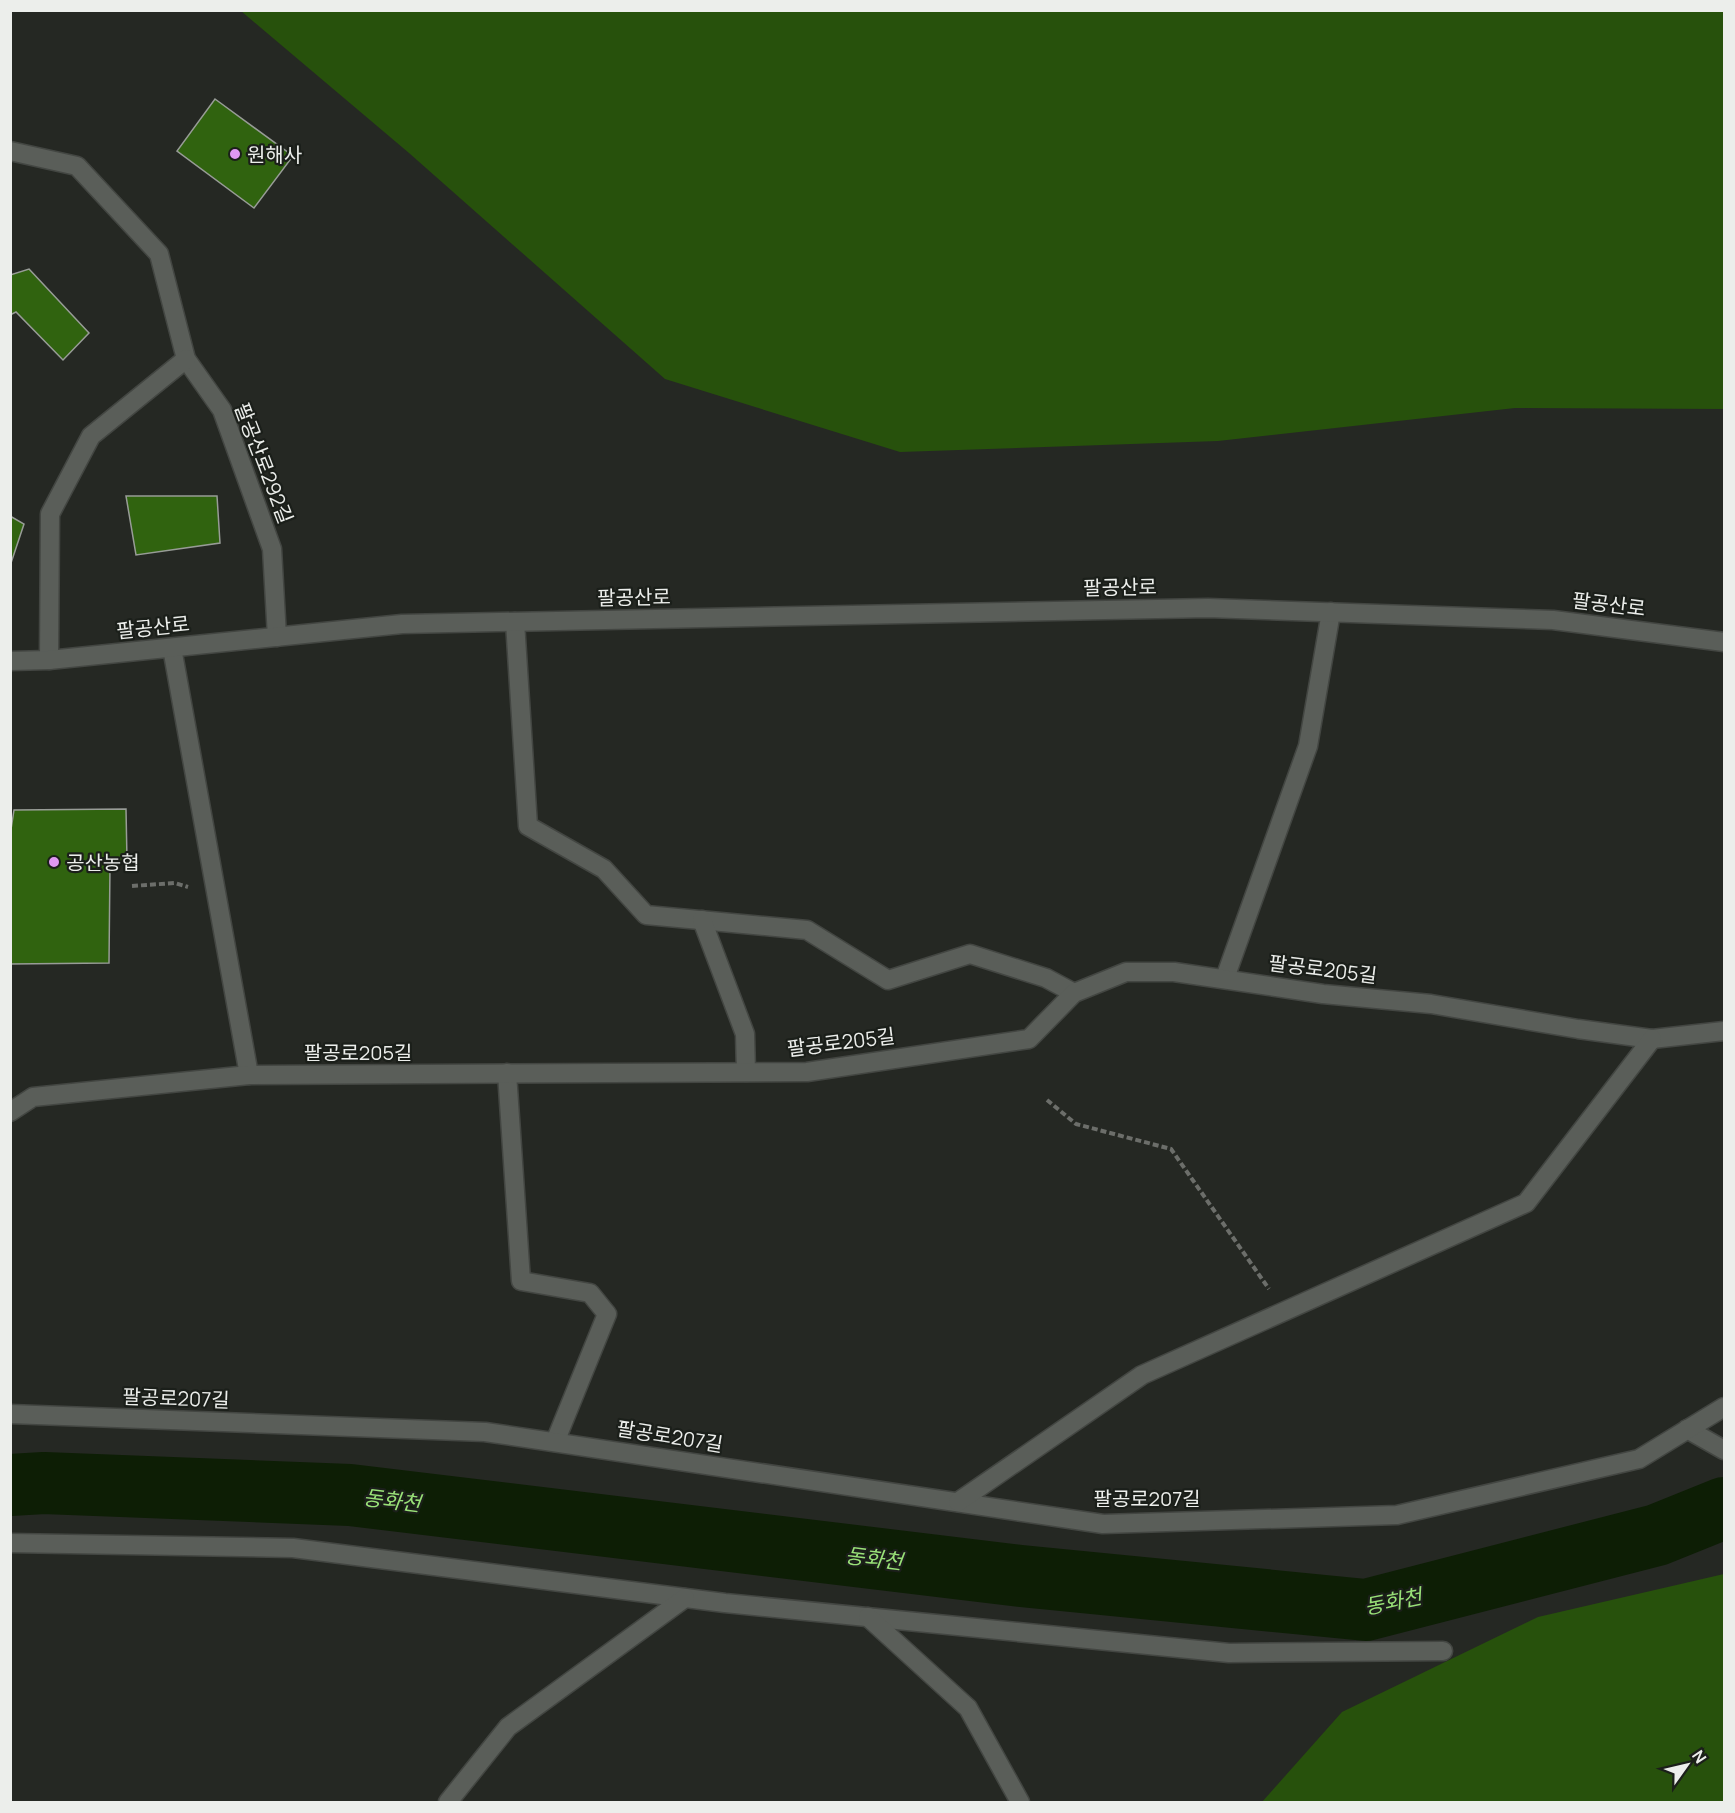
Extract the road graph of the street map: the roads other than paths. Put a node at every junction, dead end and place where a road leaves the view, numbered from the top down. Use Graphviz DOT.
graph roads {
  1 [pos="10,151"];
  2 [pos="186,359"];
  3 [pos="1331,612"];
  4 [pos="515,622"];
  5 [pos="277,637"];
  6 [pos="1725,642"];
  7 [pos="172,648"];
  8 [pos="49,660"];
  9 [pos="10,661"];
  10 [pos="702,920"];
  11 [pos="1225,978"];
  12 [pos="1074,993"];
  13 [pos="1725,1031"];
  14 [pos="1652,1039"];
  15 [pos="746,1072"];
  16 [pos="507,1073"];
  17 [pos="249,1075"];
  18 [pos="10,1112"];
  19 [pos="1725,1407"];
  20 [pos="10,1414"];
  21 [pos="1687,1429"];
  22 [pos="555,1442"];
  23 [pos="1725,1450"];
  24 [pos="958,1502"];
  25 [pos="10,1543"];
  26 [pos="685,1598"];
  27 [pos="868,1617"];
  28 [pos="1443,1652"];
  29 [pos="448,1803"];
  30 [pos="1020,1803"];
  1 -- 2 [label="street, 팔공산로292길"];
  2 -- 5 [label="street, 팔공산로292길"];
  2 -- 8 [label="street"];
  3 -- 4 [label="street, 팔공산로"];
  3 -- 6 [label="street, 팔공산로"];
  3 -- 11 [label="street"];
  4 -- 5 [label="street, 팔공산로"];
  4 -- 10 [label="street"];
  5 -- 7 [label="street, 팔공산로"];
  7 -- 8 [label="street, 팔공산로"];
  7 -- 17 [label="street"];
  8 -- 9 [label="street, 팔공산로"];
  10 -- 12 [label="street"];
  10 -- 15 [label="street"];
  11 -- 12 [label="street, 팔공로205길"];
  11 -- 14 [label="street, 팔공로205길"];
  12 -- 15 [label="street, 팔공로205길"];
  13 -- 14 [label="street, 팔공로205길"];
  14 -- 24 [label="street"];
  15 -- 16 [label="street, 팔공로205길"];
  16 -- 17 [label="street, 팔공로205길"];
  16 -- 22 [label="street"];
  17 -- 18 [label="street, 팔공로205길"];
  19 -- 21 [label="street, 팔공로207길"];
  20 -- 22 [label="street, 팔공로207길"];
  21 -- 23 [label="street"];
  21 -- 24 [label="street, 팔공로207길"];
  22 -- 24 [label="street, 팔공로207길"];
  25 -- 26 [label="street"];
  26 -- 27 [label="street"];
  26 -- 29 [label="street"];
  27 -- 28 [label="street"];
  27 -- 30 [label="street"];
}
